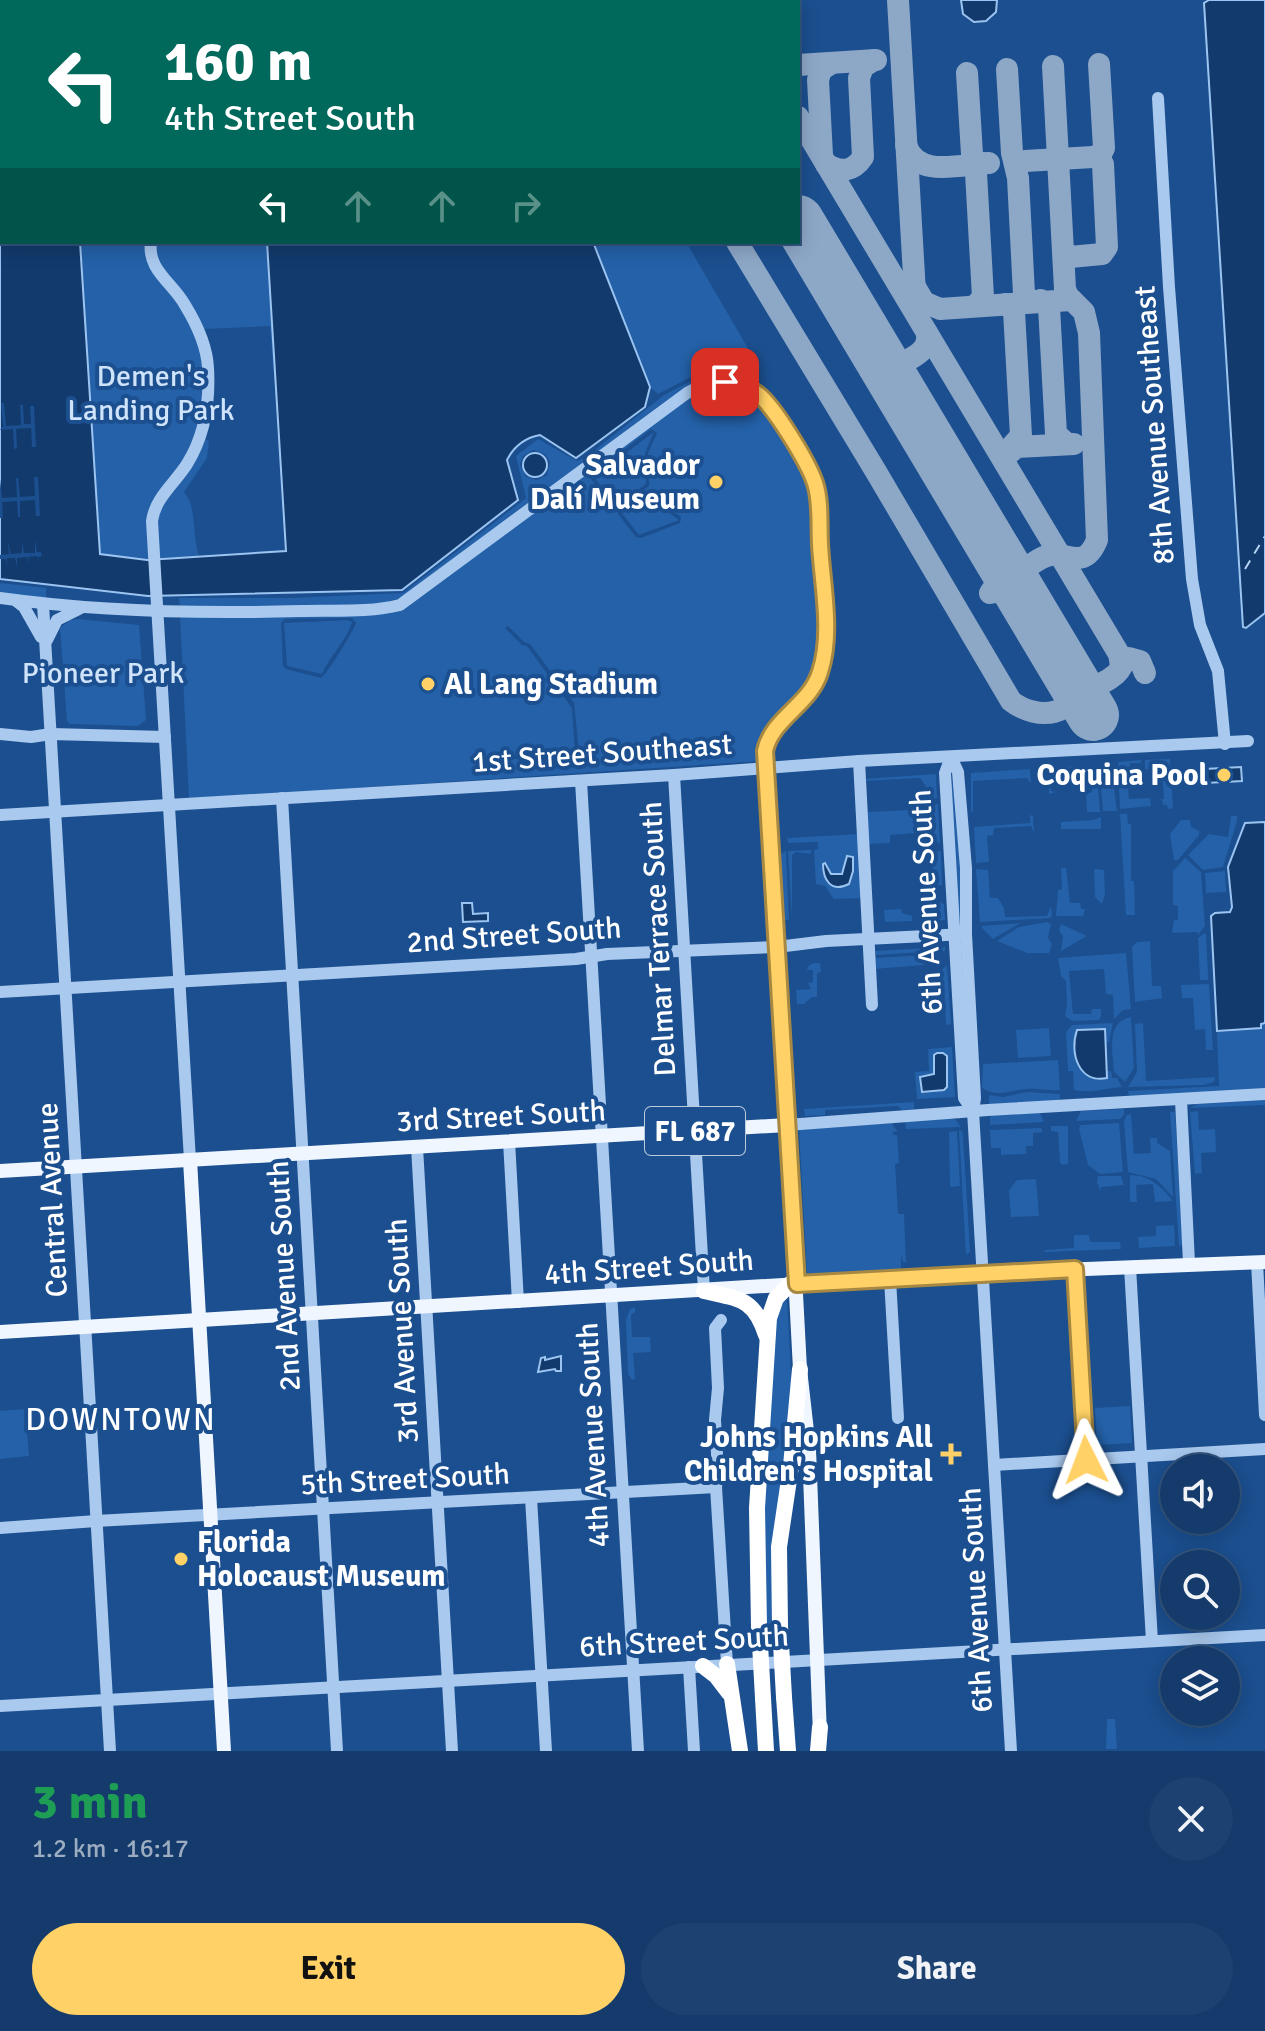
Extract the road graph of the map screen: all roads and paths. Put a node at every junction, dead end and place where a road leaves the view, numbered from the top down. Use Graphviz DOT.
graph roads {
  1 [pos="1158,98"];
  2 [pos="151,244"];
  3 [pos="0,598"];
  4 [pos="14,600"];
  5 [pos="43,604"];
  6 [pos="84,607"];
  7 [pos="156,612"];
  8 [pos="45,647"];
  9 [pos="0,734"];
  10 [pos="51,734"];
  11 [pos="165,737"];
  12 [pos="1248,741"];
  13 [pos="1225,744"];
  14 [pos="951,757"];
  15 [pos="859,761"];
  16 [pos="766,769"];
  17 [pos="674,775"];
  18 [pos="581,781"];
  19 [pos="282,798"];
  20 [pos="169,805"];
  21 [pos="55,812"];
  22 [pos="0,815"];
  23 [pos="960,934"];
  24 [pos="869,938"];
  25 [pos="777,947"];
  26 [pos="685,949"];
  27 [pos="592,956"];
  28 [pos="292,976"];
  29 [pos="180,982"];
  30 [pos="66,989"];
  31 [pos="0,992"];
  32 [pos="872,1005"];
  33 [pos="1265,1094"];
  34 [pos="1181,1100"];
  35 [pos="973,1111"];
  36 [pos="787,1125"];
  37 [pos="695,1131"];
  38 [pos="602,1136"];
  39 [pos="509,1141"];
  40 [pos="417,1147"];
  41 [pos="303,1153"];
  42 [pos="190,1160"];
  43 [pos="76,1166"];
  44 [pos="0,1171"];
  45 [pos="1261,1262"];
  46 [pos="1189,1263"];
  47 [pos="1130,1267"];
  48 [pos="1075,1269"];
  49 [pos="982,1273"];
  50 [pos="890,1279"];
  51 [pos="794,1284"];
  52 [pos="704,1291"];
  53 [pos="611,1296"];
  54 [pos="518,1302"];
  55 [pos="427,1307"];
  56 [pos="312,1313"];
  57 [pos="198,1320"];
  58 [pos="721,1320"];
  59 [pos="85,1327"];
  60 [pos="0,1332"];
  61 [pos="768,1340"];
  62 [pos="800,1369"];
  63 [pos="1265,1415"];
  64 [pos="898,1418"];
  65 [pos="1265,1449"];
  66 [pos="1141,1456"];
  67 [pos="1086,1460"];
  68 [pos="994,1465"];
  69 [pos="716,1487"];
  70 [pos="623,1492"];
  71 [pos="531,1498"];
  72 [pos="438,1503"];
  73 [pos="323,1510"];
  74 [pos="210,1514"];
  75 [pos="96,1521"];
  76 [pos="0,1528"];
  77 [pos="1265,1635"];
  78 [pos="1152,1641"];
  79 [pos="1005,1649"];
  80 [pos="818,1659"];
  81 [pos="727,1664"];
  82 [pos="696,1666"];
  83 [pos="633,1670"];
  84 [pos="541,1675"];
  85 [pos="448,1681"];
  86 [pos="333,1687"];
  87 [pos="221,1694"];
  88 [pos="731,1696"];
  89 [pos="107,1700"];
  90 [pos="0,1706"];
  91 [pos="820,1727"];
  92 [pos="110,1751"];
  93 [pos="224,1751"];
  94 [pos="337,1751"];
  95 [pos="452,1751"];
  96 [pos="546,1751"];
  97 [pos="638,1751"];
  98 [pos="694,1751"];
  99 [pos="740,1751"];
  100 [pos="766,1751"];
  101 [pos="788,1751"];
  102 [pos="820,1751"];
  103 [pos="1011,1751"];
  1 -- 13 [label="street, 8th Avenue Southeast"];
  2 -- 7 [label="street"];
  3 -- 4 [label="street"];
  4 -- 5 [label="street"];
  4 -- 8 [label="street, Central Avenue"];
  5 -- 6 [label="street"];
  5 -- 8 [label="street, Central Avenue"];
  6 -- 7 [label="street"];
  6 -- 8 [label="street"];
  7 -- 11 [label="street"];
  7 -- 16 [label="street"];
  8 -- 10 [label="street, Central Avenue"];
  9 -- 10 [label="street"];
  10 -- 11 [label="street"];
  10 -- 21 [label="street, Central Avenue"];
  11 -- 20 [label="street"];
  12 -- 13 [label="street, 1st Street Southeast"];
  13 -- 14 [label="street, 1st Street Southeast"];
  14 -- 15 [label="street, 1st Street Southeast"];
  14 -- 23 [label="street, 6th Avenue South"];
  15 -- 16 [label="street, 1st Street Southeast"];
  15 -- 24 [label="street"];
  16 -- 17 [label="street, 1st Street Southeast"];
  16 -- 25 [label="street"];
  17 -- 18 [label="street, 1st Street Southeast"];
  17 -- 26 [label="street, Delmar Terrace South"];
  18 -- 19 [label="street, 1st Street Southeast"];
  18 -- 27 [label="street, 4th Avenue South"];
  19 -- 20 [label="street, 1st Street Southeast"];
  19 -- 28 [label="street, 2nd Avenue South"];
  20 -- 21 [label="street, 1st Street Southeast"];
  20 -- 29 [label="street"];
  21 -- 22 [label="street, 1st Street Southeast"];
  21 -- 30 [label="street, Central Avenue"];
  23 -- 24 [label="street, 2nd Street South"];
  23 -- 35 [label="street, 6th Avenue South"];
  24 -- 25 [label="street, 2nd Street South"];
  24 -- 32 [label="street"];
  25 -- 26 [label="street, 2nd Street South"];
  25 -- 36 [label="street"];
  26 -- 27 [label="street, 2nd Street South"];
  26 -- 37 [label="street, Delmar Terrace South"];
  27 -- 28 [label="street, 2nd Street South"];
  27 -- 38 [label="street, 4th Avenue South"];
  28 -- 29 [label="street, 2nd Street South"];
  28 -- 41 [label="street, 2nd Avenue South"];
  29 -- 30 [label="street, 2nd Street South"];
  29 -- 42 [label="street"];
  30 -- 31 [label="street, 2nd Street South"];
  30 -- 43 [label="street, Central Avenue"];
  33 -- 34 [label="street, 3rd Street South"];
  34 -- 35 [label="street, 3rd Street South"];
  34 -- 46 [label="street"];
  35 -- 36 [label="street, 3rd Street South"];
  35 -- 49 [label="street, 6th Avenue South"];
  36 -- 37 [label="main road, 3rd Street South / FL 687"];
  36 -- 51 [label="main road"];
  37 -- 38 [label="main road, 3rd Street South / FL 687"];
  37 -- 52 [label="street, Delmar Terrace South"];
  38 -- 39 [label="main road, 3rd Street South / FL 687"];
  38 -- 53 [label="street, 4th Avenue South"];
  39 -- 40 [label="main road, 3rd Street South / FL 687"];
  39 -- 54 [label="street"];
  40 -- 41 [label="main road, 3rd Street South / FL 687"];
  40 -- 55 [label="street, 3rd Avenue South"];
  41 -- 42 [label="main road, 3rd Street South / FL 687"];
  41 -- 56 [label="street, 2nd Avenue South"];
  42 -- 43 [label="main road, 3rd Street South / FL 687"];
  42 -- 57 [label="main road"];
  43 -- 44 [label="main road, FL 687"];
  43 -- 59 [label="street, Central Avenue"];
  45 -- 46 [label="main road, 4th Street South"];
  45 -- 63 [label="street"];
  46 -- 47 [label="main road, 4th Street South"];
  47 -- 48 [label="main road, 4th Street South"];
  47 -- 66 [label="street"];
  48 -- 49 [label="main road, 4th Street South"];
  48 -- 67 [label="street"];
  49 -- 50 [label="main road, 4th Street South"];
  49 -- 68 [label="street, 6th Avenue South"];
  50 -- 51 [label="main road, 4th Street South"];
  50 -- 64 [label="street"];
  51 -- 52 [label="main road, 4th Street South"];
  51 -- 61 [label="highway"];
  51 -- 62 [label="main road"];
  52 -- 53 [label="main road, 4th Street South"];
  52 -- 61 [label="highway"];
  53 -- 54 [label="main road, 4th Street South"];
  53 -- 70 [label="street, 4th Avenue South"];
  54 -- 55 [label="main road, 4th Street South"];
  55 -- 56 [label="main road, 4th Street South"];
  55 -- 72 [label="street, 3rd Avenue South"];
  56 -- 57 [label="main road, 4th Street South"];
  56 -- 73 [label="street, 2nd Avenue South"];
  57 -- 59 [label="main road, 4th Street South"];
  57 -- 74 [label="main road"];
  58 -- 69 [label="street"];
  59 -- 60 [label="main road, 4th Street South"];
  59 -- 75 [label="street, Central Avenue"];
  61 -- 100 [label="highway, bridge"];
  62 -- 80 [label="main road"];
  62 -- 101 [label="highway, bridge"];
  65 -- 66 [label="street"];
  66 -- 67 [label="street"];
  66 -- 78 [label="street"];
  67 -- 68 [label="street"];
  68 -- 79 [label="street, 6th Avenue South"];
  69 -- 70 [label="street, 5th Street South"];
  69 -- 81 [label="street"];
  70 -- 71 [label="street, 5th Street South"];
  70 -- 83 [label="street, 4th Avenue South"];
  71 -- 72 [label="street, 5th Street South"];
  71 -- 84 [label="street"];
  72 -- 73 [label="street, 5th Street South"];
  72 -- 85 [label="street, 3rd Avenue South"];
  73 -- 74 [label="street, 5th Street South"];
  73 -- 86 [label="street, 2nd Avenue South"];
  74 -- 75 [label="street, 5th Street South"];
  74 -- 87 [label="main road"];
  75 -- 76 [label="street, 5th Street South"];
  75 -- 89 [label="street, Central Avenue"];
  77 -- 78 [label="street, 6th Street South"];
  78 -- 79 [label="street, 6th Street South"];
  79 -- 80 [label="street, 6th Street South"];
  79 -- 103 [label="street, 6th Avenue South"];
  80 -- 81 [label="street, 6th Street South"];
  80 -- 91 [label="main road"];
  81 -- 82 [label="street, 6th Street South"];
  81 -- 88 [label="highway"];
  82 -- 83 [label="street, 6th Street South"];
  82 -- 88 [label="highway"];
  82 -- 98 [label="street"];
  83 -- 84 [label="street, 6th Street South"];
  83 -- 97 [label="street, 4th Avenue South"];
  84 -- 85 [label="street, 6th Street South"];
  84 -- 96 [label="street"];
  85 -- 86 [label="street, 6th Street South"];
  85 -- 95 [label="street, 3rd Avenue South"];
  86 -- 87 [label="street, 6th Street South"];
  86 -- 94 [label="street, 2nd Avenue South"];
  87 -- 89 [label="street, 6th Street South"];
  87 -- 93 [label="main road"];
  88 -- 99 [label="highway"];
  89 -- 90 [label="street, 6th Street South"];
  89 -- 92 [label="street, Central Avenue"];
  91 -- 102 [label="highway"];
}
